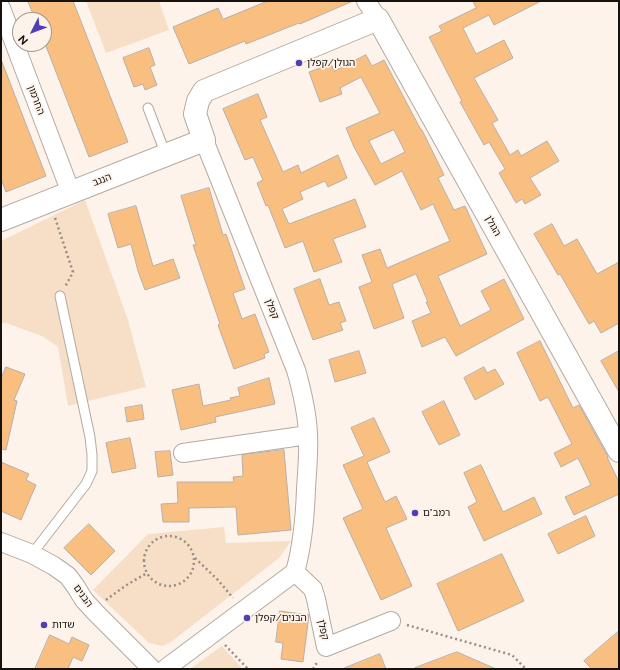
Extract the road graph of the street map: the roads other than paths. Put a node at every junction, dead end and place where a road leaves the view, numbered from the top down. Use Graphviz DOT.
graph roads {
  1 [pos="1,8"];
  2 [pos="372,10"];
  3 [pos="148,108"];
  4 [pos="204,140"];
  5 [pos="166,155"];
  6 [pos="71,193"];
  7 [pos="1,220"];
  8 [pos="60,296"];
  9 [pos="308,435"];
  10 [pos="619,451"];
  11 [pos="183,453"];
  12 [pos="1,542"];
  13 [pos="32,554"];
  14 [pos="295,572"];
  15 [pos="391,621"];
  16 [pos="152,669"];
  17 [pos="165,669"];
  1 -- 6 [label="street, החרמון"];
  2 -- 4 [label="street, קפלן"];
  2 -- 10 [label="street, הגולן"];
  3 -- 5 [label="lane"];
  4 -- 5 [label="street, הנגב"];
  4 -- 9 [label="street, קפלן"];
  5 -- 6 [label="street, הנגב"];
  6 -- 7 [label="street, הנגב"];
  8 -- 13 [label="lane"];
  9 -- 11 [label="street"];
  9 -- 14 [label="street, קפלן"];
  12 -- 13 [label="street, הבנים"];
  13 -- 16 [label="street, הבנים"];
  14 -- 15 [label="street, קפלן"];
  14 -- 17 [label="street"];
}
